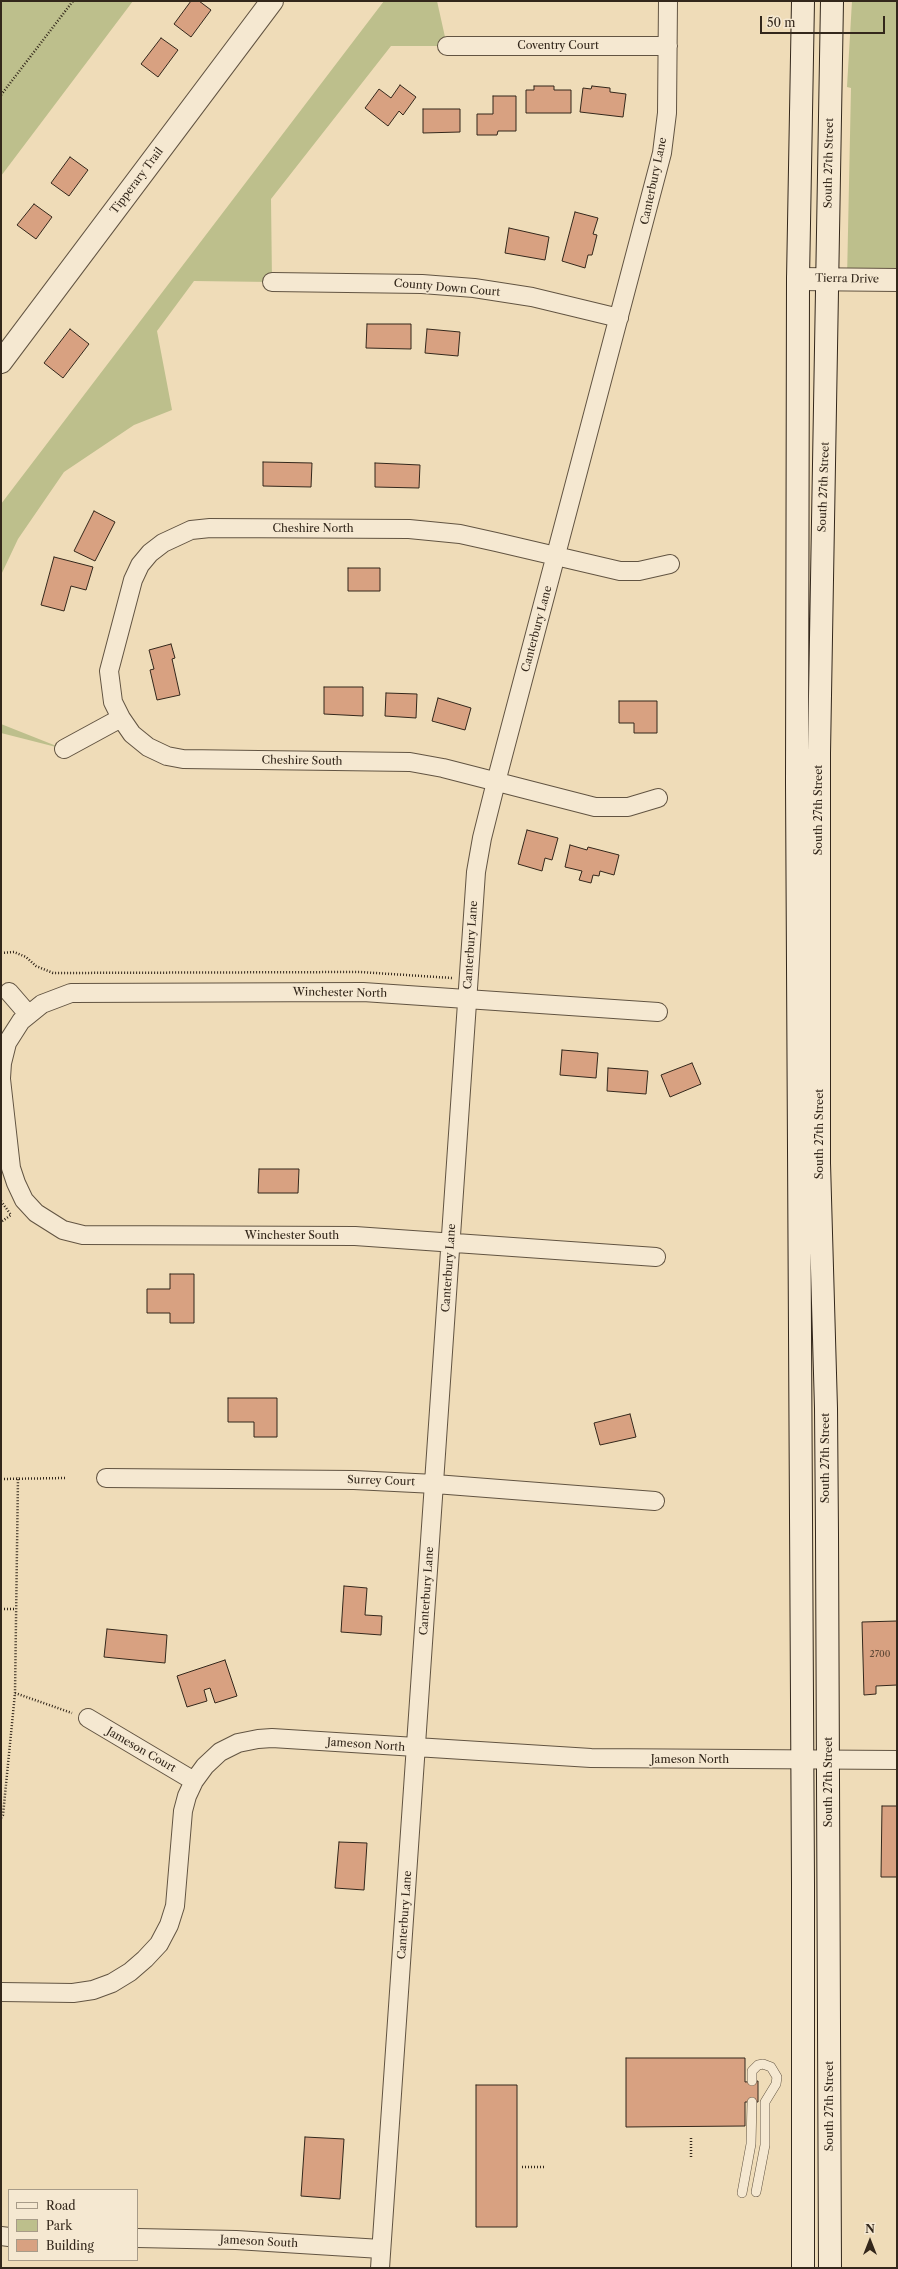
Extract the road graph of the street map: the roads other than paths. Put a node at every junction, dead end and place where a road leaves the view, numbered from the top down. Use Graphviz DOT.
graph roads {
  1 [pos="272,1"];
  2 [pos="668,1"];
  3 [pos="803,1"];
  4 [pos="832,1"];
  5 [pos="447,46"];
  6 [pos="668,46"];
  7 [pos="798,279"];
  8 [pos="827,279"];
  9 [pos="897,280"];
  10 [pos="272,282"];
  11 [pos="619,318"];
  12 [pos="1,362"];
  13 [pos="556,557"];
  14 [pos="670,564"];
  15 [pos="120,623"];
  16 [pos="121,718"];
  17 [pos="64,749"];
  18 [pos="496,782"];
  19 [pos="658,798"];
  20 [pos="9,992"];
  21 [pos="467,999"];
  22 [pos="658,1012"];
  23 [pos="28,1014"];
  24 [pos="1,1079"];
  25 [pos="5,1118"];
  26 [pos="451,1242"];
  27 [pos="656,1257"];
  28 [pos="106,1478"];
  29 [pos="435,1484"];
  30 [pos="655,1501"];
  31 [pos="88,1718"];
  32 [pos="416,1748"];
  33 [pos="803,1760"];
  34 [pos="829,1760"];
  35 [pos="897,1760"];
  36 [pos="194,1781"];
  37 [pos="1,1992"];
  38 [pos="752,2082"];
  39 [pos="752,2102"];
  40 [pos="756,2192"];
  41 [pos="742,2193"];
  42 [pos="138,2238"];
  43 [pos="381,2248"];
  44 [pos="380,2268"];
  45 [pos="803,2268"];
  46 [pos="830,2268"];
  1 -- 12 [label="main road, Tipperary Trail"];
  2 -- 6 [label="street, Canterbury Lane"];
  3 -- 7 [label="main road, South 27th Street"];
  4 -- 8 [label="main road, South 27th Street"];
  5 -- 6 [label="street, Coventry Court"];
  6 -- 11 [label="street, Canterbury Lane"];
  7 -- 8 [label="main road, Tierra Drive"];
  7 -- 33 [label="main road, South 27th Street"];
  8 -- 9 [label="main road, Tierra Drive"];
  8 -- 34 [label="main road, South 27th Street"];
  10 -- 11 [label="street, County Down Court"];
  11 -- 13 [label="street, Canterbury Lane"];
  13 -- 14 [label="street, Cheshire North"];
  13 -- 15 [label="street, Cheshire North"];
  13 -- 18 [label="street, Canterbury Lane"];
  15 -- 16 [label="street, Cheshire South"];
  16 -- 17 [label="street"];
  16 -- 18 [label="street, Cheshire South"];
  18 -- 19 [label="street, Cheshire South"];
  18 -- 21 [label="street, Canterbury Lane"];
  20 -- 23 [label="street"];
  21 -- 22 [label="street, Winchester North"];
  21 -- 23 [label="street, Winchester North"];
  21 -- 26 [label="street, Canterbury Lane"];
  23 -- 24 [label="street, Winchester North"];
  24 -- 25 [label="street, Winchester North"];
  25 -- 26 [label="street, Winchester South"];
  26 -- 27 [label="street, Winchester South"];
  26 -- 29 [label="street, Canterbury Lane"];
  28 -- 29 [label="street, Surrey Court"];
  29 -- 30 [label="street, Surrey Court"];
  29 -- 32 [label="street, Canterbury Lane"];
  31 -- 36 [label="street, Jameson Court"];
  32 -- 33 [label="street, Jameson North"];
  32 -- 36 [label="street, Jameson North"];
  32 -- 43 [label="street, Canterbury Lane"];
  33 -- 34 [label="street, Jameson North"];
  33 -- 45 [label="main road, South 27th Street"];
  34 -- 35 [label="street, Jameson North"];
  34 -- 46 [label="main road, South 27th Street"];
  36 -- 37 [label="street, Jameson North"];
  38 -- 40 [label="lane"];
  39 -- 41 [label="lane"];
  42 -- 43 [label="street, Jameson South"];
  43 -- 44 [label="street, Canterbury Lane"];
}
